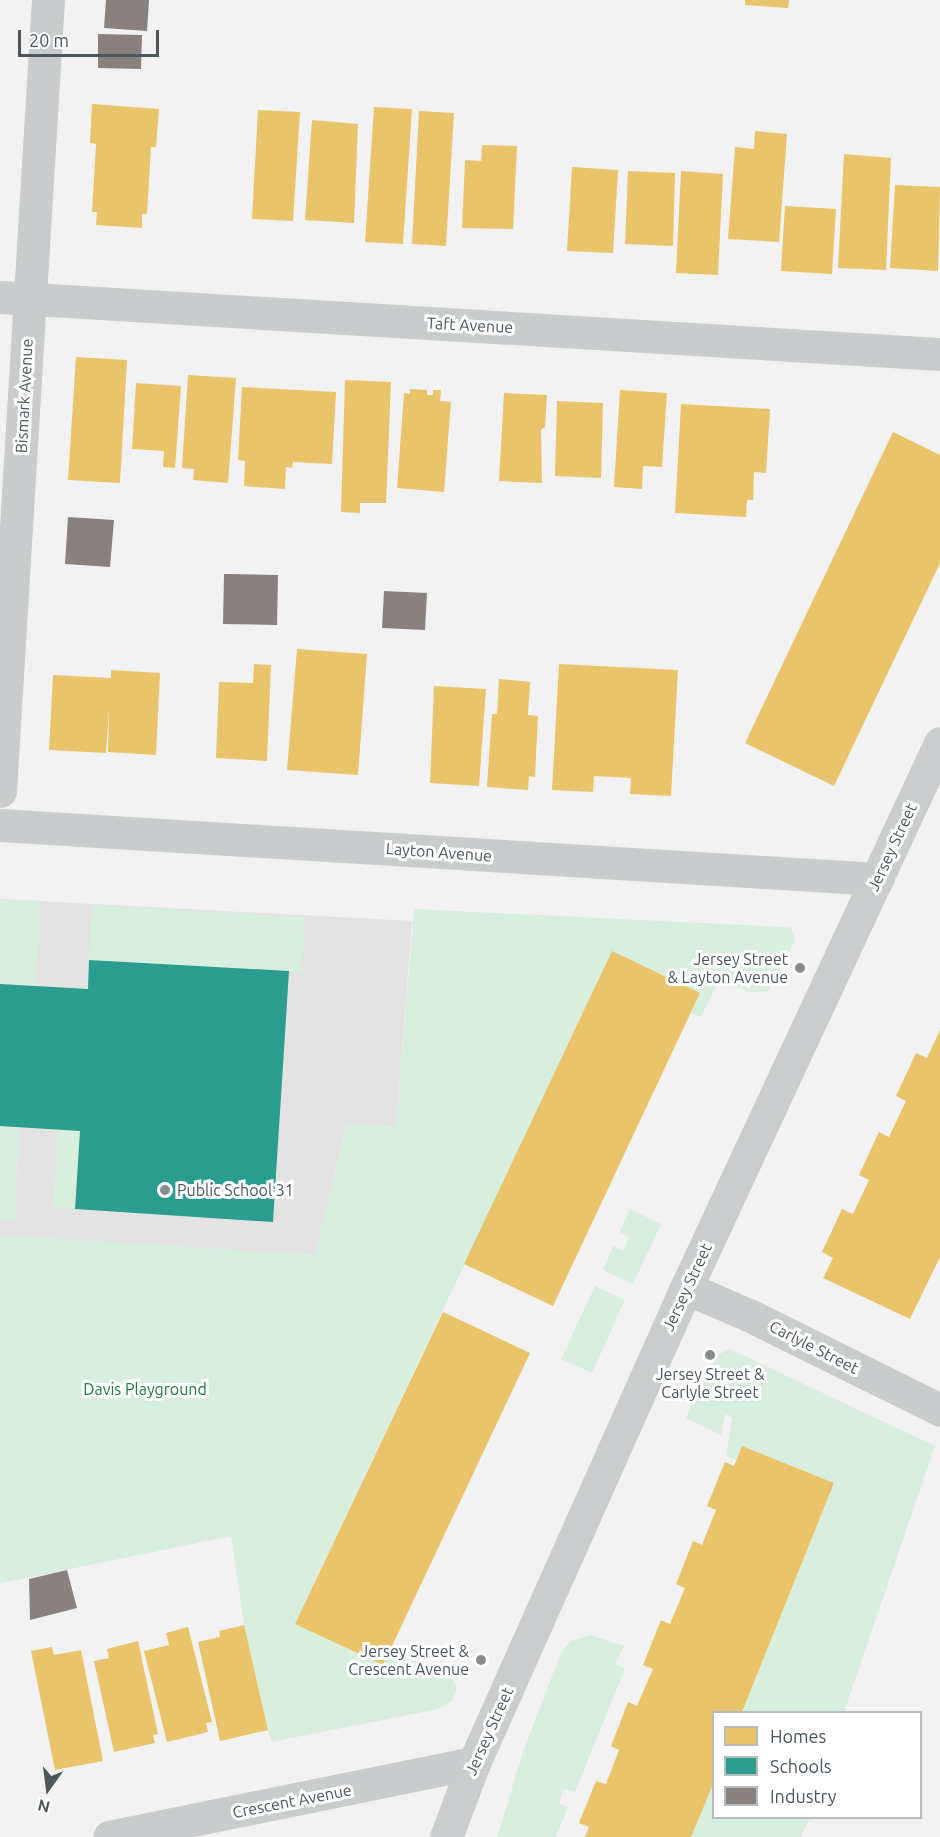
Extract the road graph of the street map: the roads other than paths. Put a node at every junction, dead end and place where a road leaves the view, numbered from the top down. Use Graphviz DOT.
graph roads {
  1 [pos="48,0"];
  2 [pos="15,298"];
  3 [pos="940,354"];
  4 [pos="940,743"];
  5 [pos="0,791"];
  6 [pos="0,825"];
  7 [pos="877,879"];
  8 [pos="686,1288"];
  9 [pos="940,1410"];
  10 [pos="474,1763"];
  11 [pos="109,1837"];
  12 [pos="447,1837"];
  1 -- 2 [label="street, Bismark Avenue"];
  2 -- 3 [label="street, Taft Avenue"];
  2 -- 5 [label="street, Bismark Avenue"];
  4 -- 7 [label="street, Jersey Street"];
  6 -- 7 [label="street, Layton Avenue"];
  7 -- 8 [label="street, Jersey Street"];
  8 -- 9 [label="street, Carlyle Street"];
  8 -- 10 [label="street, Jersey Street"];
  10 -- 11 [label="street, Crescent Avenue"];
  10 -- 12 [label="street, Jersey Street"];
}
